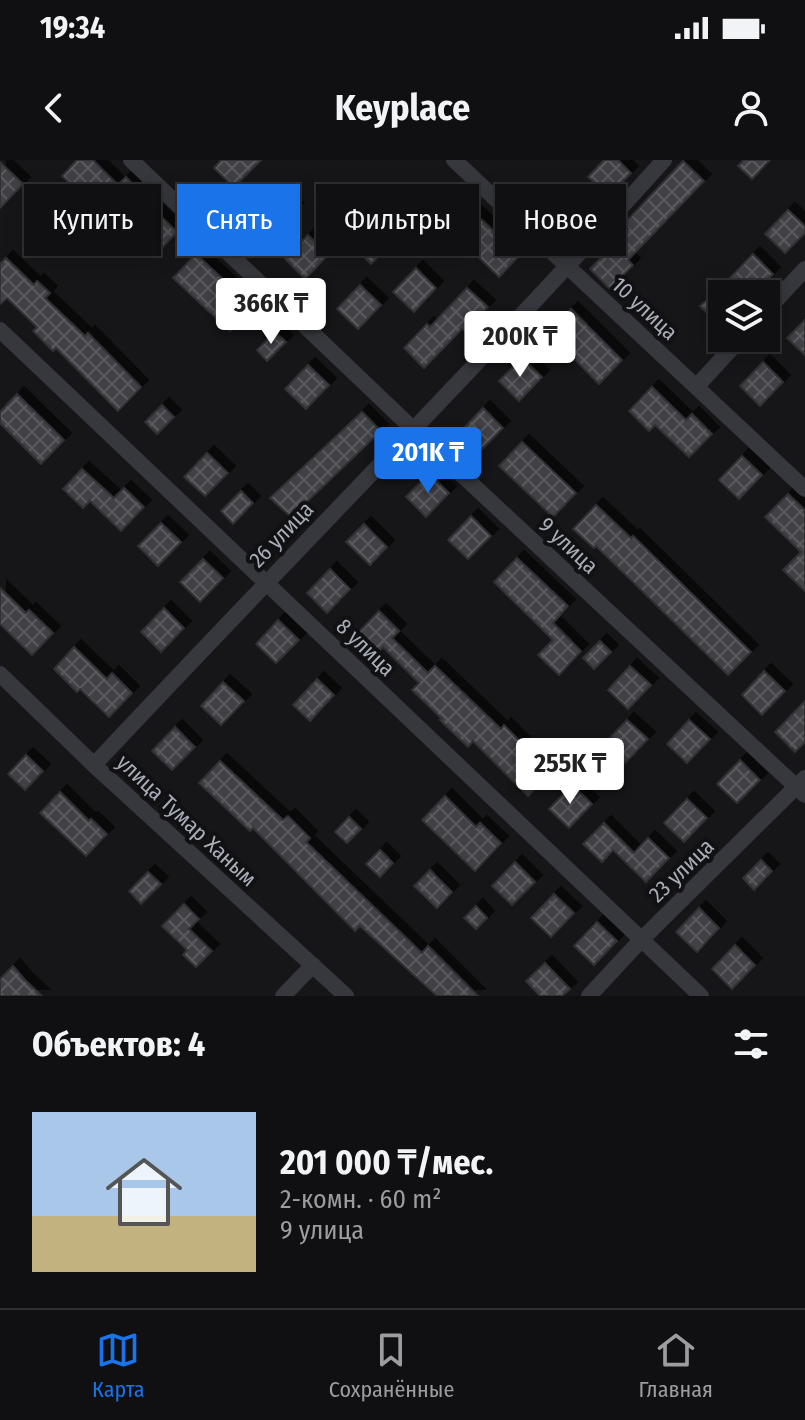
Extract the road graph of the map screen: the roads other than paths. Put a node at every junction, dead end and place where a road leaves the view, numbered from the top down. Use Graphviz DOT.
graph roads {
  1 [pos="131,160"];
  2 [pos="454,160"];
  3 [pos="664,160"];
  4 [pos="569,266"];
  5 [pos="805,269"];
  6 [pos="780,296"];
  7 [pos="0,330"];
  8 [pos="728,352"];
  9 [pos="697,386"];
  10 [pos="414,430"];
  11 [pos="805,489"];
  12 [pos="266,582"];
  13 [pos="0,674"];
  14 [pos="94,765"];
  15 [pos="802,787"];
  16 [pos="641,940"];
  17 [pos="313,965"];
  18 [pos="283,996"];
  19 [pos="346,996"];
  20 [pos="589,996"];
  21 [pos="701,996"];
  1 -- 10 [label="street, 9 улица"];
  2 -- 4 [label="street, 10 улица"];
  3 -- 4 [label="street, 26 улица"];
  4 -- 9 [label="street, 10 улица"];
  4 -- 10 [label="street, 26 улица"];
  5 -- 6 [label="street"];
  7 -- 12 [label="street, 8 улица"];
  8 -- 9 [label="street"];
  9 -- 11 [label="street, 10 улица"];
  10 -- 12 [label="street, 26 улица"];
  10 -- 15 [label="street, 9 улица"];
  12 -- 14 [label="street, 26 улица"];
  12 -- 16 [label="street, 8 улица"];
  13 -- 14 [label="street, улица Тумар Ханым"];
  14 -- 17 [label="street, улица Тумар Ханым"];
  15 -- 16 [label="street, 23 улица"];
  16 -- 20 [label="street, 23 улица"];
  16 -- 21 [label="street, 8 улица"];
  17 -- 18 [label="street"];
  17 -- 19 [label="street, улица Тумар Ханым"];
}
